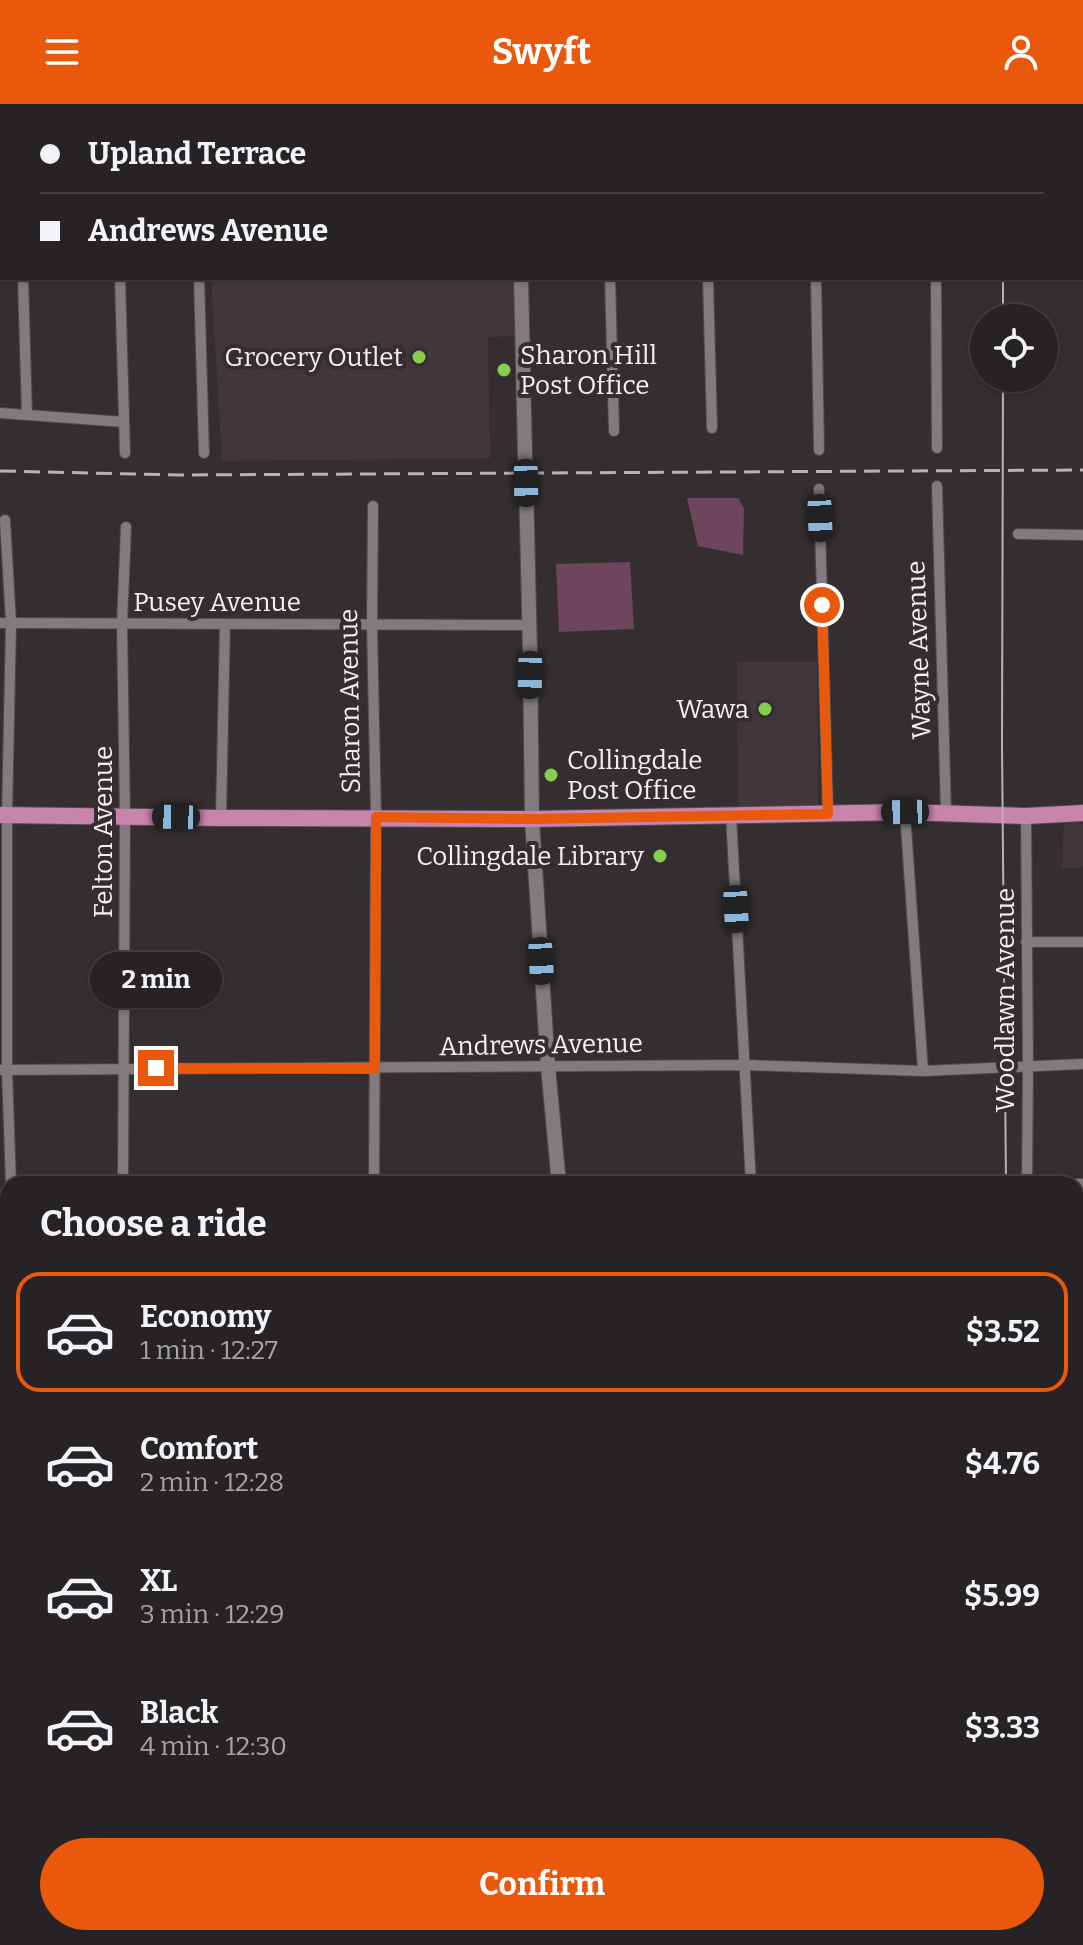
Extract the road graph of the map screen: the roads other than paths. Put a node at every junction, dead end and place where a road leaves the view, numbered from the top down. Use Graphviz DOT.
graph roads {
  1 [pos="23,280"];
  2 [pos="120,280"];
  3 [pos="199,280"];
  4 [pos="521,280"];
  5 [pos="610,280"];
  6 [pos="708,280"];
  7 [pos="816,280"];
  8 [pos="936,280"];
  9 [pos="0,413"];
  10 [pos="27,415"];
  11 [pos="124,422"];
  12 [pos="712,428"];
  13 [pos="614,431"];
  14 [pos="937,448"];
  15 [pos="819,450"];
  16 [pos="125,453"];
  17 [pos="204,453"];
  18 [pos="937,486"];
  19 [pos="819,489"];
  20 [pos="373,506"];
  21 [pos="5,520"];
  22 [pos="126,527"];
  23 [pos="1018,534"];
  24 [pos="1083,535"];
  25 [pos="5,623"];
  26 [pos="122,624"];
  27 [pos="225,624"];
  28 [pos="529,625"];
  29 [pos="372,626"];
  30 [pos="905,812"];
  31 [pos="946,813"];
  32 [pos="1083,813"];
  33 [pos="828,814"];
  34 [pos="3,815"];
  35 [pos="731,815"];
  36 [pos="125,816"];
  37 [pos="1026,816"];
  38 [pos="376,817"];
  39 [pos="221,818"];
  40 [pos="532,819"];
  41 [pos="1026,942"];
  42 [pos="1083,942"];
  43 [pos="1083,1064"];
  44 [pos="745,1065"];
  45 [pos="1028,1066"];
  46 [pos="548,1067"];
  47 [pos="125,1068"];
  48 [pos="375,1069"];
  49 [pos="3,1070"];
  50 [pos="923,1071"];
  51 [pos="9,1176"];
  52 [pos="123,1176"];
  53 [pos="374,1176"];
  54 [pos="558,1176"];
  55 [pos="751,1176"];
  56 [pos="1027,1176"];
  1 -- 10 [label="street"];
  2 -- 11 [label="street"];
  3 -- 17 [label="street"];
  4 -- 28 [label="street, bridge"];
  5 -- 13 [label="street"];
  6 -- 12 [label="street"];
  7 -- 15 [label="street"];
  8 -- 14 [label="street"];
  9 -- 10 [label="street"];
  10 -- 11 [label="street"];
  11 -- 16 [label="street"];
  18 -- 31 [label="street, Wayne Avenue"];
  19 -- 33 [label="street"];
  20 -- 29 [label="street, Sharon Avenue"];
  21 -- 25 [label="street"];
  22 -- 26 [label="street, Felton Avenue"];
  23 -- 24 [label="street"];
  25 -- 26 [label="street, Pusey Avenue"];
  25 -- 34 [label="street"];
  26 -- 27 [label="street, Pusey Avenue"];
  26 -- 36 [label="street, Felton Avenue"];
  27 -- 29 [label="street, Pusey Avenue"];
  27 -- 39 [label="street"];
  28 -- 29 [label="street, Pusey Avenue"];
  28 -- 40 [label="street"];
  29 -- 38 [label="street, Sharon Avenue"];
  30 -- 31 [label="main road"];
  30 -- 33 [label="main road"];
  30 -- 50 [label="street"];
  31 -- 37 [label="main road"];
  32 -- 37 [label="main road"];
  33 -- 35 [label="main road"];
  34 -- 36 [label="main road"];
  34 -- 49 [label="street"];
  35 -- 40 [label="main road"];
  35 -- 44 [label="street"];
  36 -- 39 [label="main road"];
  36 -- 47 [label="street, Felton Avenue"];
  37 -- 41 [label="street, Woodlawn Avenue"];
  38 -- 39 [label="main road"];
  38 -- 40 [label="main road"];
  38 -- 48 [label="street, Sharon Avenue"];
  40 -- 46 [label="street"];
  41 -- 42 [label="street"];
  41 -- 45 [label="street, Woodlawn Avenue"];
  43 -- 45 [label="street, Andrews Avenue"];
  44 -- 46 [label="street, Andrews Avenue"];
  44 -- 50 [label="street, Andrews Avenue"];
  44 -- 55 [label="street"];
  45 -- 50 [label="street, Andrews Avenue"];
  45 -- 56 [label="street, Woodlawn Avenue"];
  46 -- 48 [label="street, Andrews Avenue"];
  46 -- 54 [label="street"];
  47 -- 48 [label="street, Andrews Avenue"];
  47 -- 49 [label="street, Andrews Avenue"];
  47 -- 52 [label="street, Felton Avenue"];
  48 -- 53 [label="street, Sharon Avenue"];
  49 -- 51 [label="street"];
}
